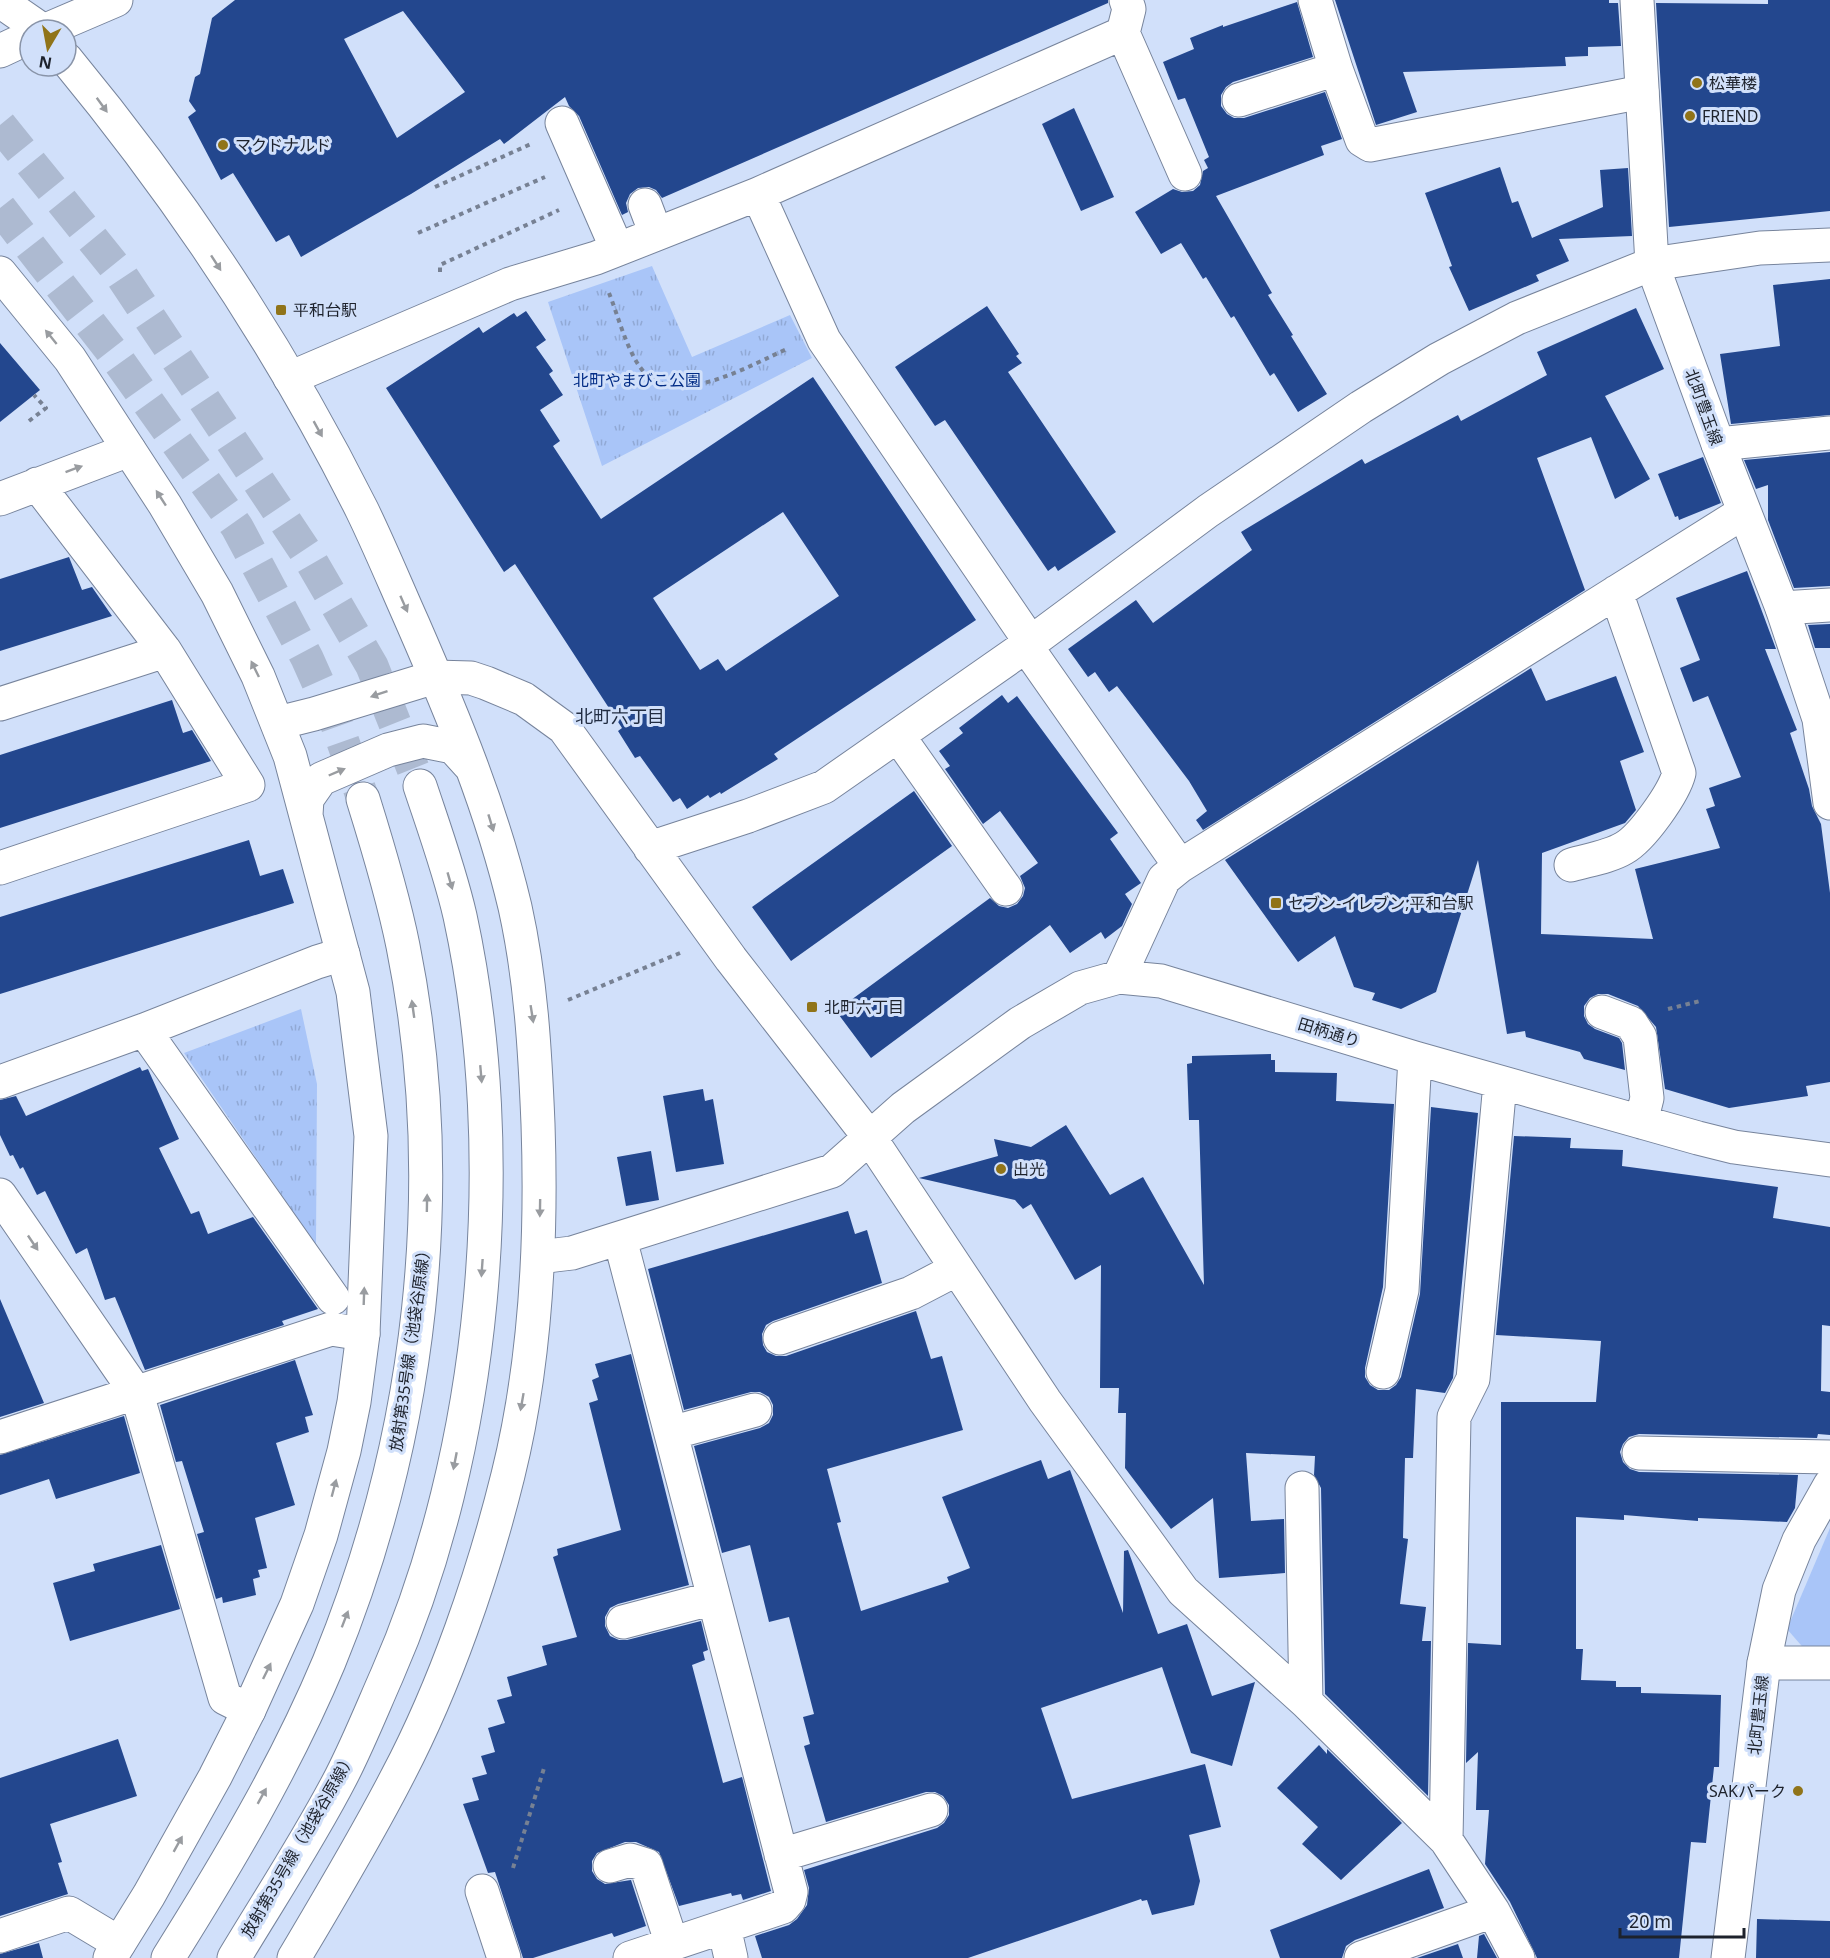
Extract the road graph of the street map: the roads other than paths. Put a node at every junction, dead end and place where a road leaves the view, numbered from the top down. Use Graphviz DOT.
graph roads {
  1 [pos="116,0"];
  2 [pos="1126,0"];
  3 [pos="1315,0"];
  4 [pos="1637,0"];
  5 [pos="0,1"];
  6 [pos="26,18"];
  7 [pos="73,18"];
  8 [pos="1123,33"];
  9 [pos="18,43"];
  10 [pos="0,51"];
  11 [pos="1336,69"];
  12 [pos="78,75"];
  13 [pos="1642,92"];
  14 [pos="1239,100"];
  15 [pos="563,126"];
  16 [pos="1185,174"];
  17 [pos="758,194"];
  18 [pos="1830,245"];
  19 [pos="607,254"];
  20 [pos="1652,264"];
  21 [pos="0,273"];
  22 [pos="290,378"];
  23 [pos="1830,433"];
  24 [pos="1718,444"];
  25 [pos="129,450"];
  26 [pos="37,484"];
  27 [pos="0,499"];
  28 [pos="1744,512"];
  29 [pos="1616,592"];
  30 [pos="1830,605"];
  31 [pos="1782,608"];
  32 [pos="1028,645"];
  33 [pos="165,651"];
  34 [pos="435,677"];
  35 [pos="0,704"];
  36 [pos="1824,717"];
  37 [pos="278,723"];
  38 [pos="899,737"];
  39 [pos="472,768"];
  40 [pos="420,786"];
  41 [pos="363,799"];
  42 [pos="1830,803"];
  43 [pos="306,815"];
  44 [pos="650,848"];
  45 [pos="1571,865"];
  46 [pos="1180,866"];
  47 [pos="0,868"];
  48 [pos="1006,889"];
  49 [pos="343,954"];
  50 [pos="1119,978"];
  51 [pos="1602,1012"];
  52 [pos="144,1030"];
  53 [pos="1415,1058"];
  54 [pos="0,1082"];
  55 [pos="1500,1083"];
  56 [pos="1641,1122"];
  57 [pos="870,1138"];
  58 [pos="1830,1160"];
  59 [pos="0,1194"];
  60 [pos="620,1239"];
  61 [pos="539,1257"];
  62 [pos="957,1269"];
  63 [pos="333,1298"];
  64 [pos="363,1334"];
  65 [pos="780,1338"];
  66 [pos="1383,1372"];
  67 [pos="137,1394"];
  68 [pos="755,1410"];
  69 [pos="671,1433"];
  70 [pos="0,1437"];
  71 [pos="1639,1453"];
  72 [pos="1830,1457"];
  73 [pos="1830,1485"];
  74 [pos="1302,1488"];
  75 [pos="714,1598"];
  76 [pos="623,1622"];
  77 [pos="1764,1663"];
  78 [pos="1830,1663"];
  79 [pos="1306,1702"];
  80 [pos="249,1710"];
  81 [pos="930,1810"];
  82 [pos="1446,1840"];
  83 [pos="781,1855"];
  84 [pos="610,1866"];
  85 [pos="482,1891"];
  86 [pos="1493,1911"];
  87 [pos="0,1936"];
  88 [pos="728,1943"];
  89 [pos="672,1944"];
  90 [pos="114,1951"];
  91 [pos="168,1958"];
  92 [pos="234,1958"];
  93 [pos="294,1958"];
  94 [pos="504,1958"];
  95 [pos="630,1958"];
  96 [pos="1361,1958"];
  97 [pos="1518,1958"];
  98 [pos="1728,1958"];
  1 -- 7 [label="street"];
  2 -- 8 [label="street"];
  3 -- 11 [label="street"];
  4 -- 13 [label="street, 北町豊玉線"];
  5 -- 6 [label="street"];
  8 -- 16 [label="street"];
  8 -- 17 [label="street"];
  9 -- 10 [label="street"];
  11 -- 13 [label="street"];
  11 -- 14 [label="street"];
  12 -- 22 [label="street, one-way"];
  13 -- 20 [label="street, 北町豊玉線"];
  15 -- 19 [label="street"];
  17 -- 19 [label="street"];
  17 -- 32 [label="street"];
  18 -- 20 [label="street"];
  19 -- 22 [label="street"];
  20 -- 24 [label="street, 北町豊玉線"];
  20 -- 32 [label="street"];
  25 -- 21 [label="street, one-way"];
  22 -- 34 [label="street, one-way"];
  23 -- 24 [label="street"];
  24 -- 28 [label="street, 北町豊玉線"];
  26 -- 25 [label="street, one-way"];
  37 -- 25 [label="street, one-way"];
  26 -- 27 [label="street"];
  26 -- 33 [label="street"];
  28 -- 29 [label="street"];
  28 -- 31 [label="street, 北町豊玉線"];
  29 -- 45 [label="street"];
  29 -- 46 [label="street"];
  30 -- 31 [label="street"];
  31 -- 36 [label="street, 北町豊玉線"];
  32 -- 38 [label="street"];
  32 -- 46 [label="street"];
  33 -- 35 [label="street"];
  33 -- 47 [label="street"];
  34 -- 37 [label="street, one-way"];
  34 -- 39 [label="street"];
  34 -- 44 [label="street"];
  36 -- 42 [label="street, 北町豊玉線"];
  37 -- 43 [label="street"];
  38 -- 44 [label="street"];
  38 -- 48 [label="street"];
  43 -- 39 [label="street, one-way"];
  39 -- 61 [label="street, one-way"];
  40 -- 92 [label="street, 放射第35号線（池袋谷原線）, one-way"];
  91 -- 41 [label="street, 放射第35号線（池袋谷原線）, one-way"];
  43 -- 49 [label="street"];
  44 -- 57 [label="street"];
  46 -- 50 [label="street"];
  49 -- 52 [label="street"];
  64 -- 49 [label="street, one-way"];
  50 -- 53 [label="street, 田柄通り"];
  50 -- 57 [label="street, 田柄通り"];
  51 -- 56 [label="street"];
  52 -- 54 [label="street"];
  52 -- 63 [label="street"];
  53 -- 55 [label="street, 田柄通り"];
  53 -- 66 [label="street"];
  55 -- 56 [label="street, 田柄通り"];
  55 -- 82 [label="street"];
  56 -- 58 [label="street, 田柄通り"];
  57 -- 60 [label="street, 田柄通り"];
  57 -- 62 [label="street"];
  59 -- 67 [label="street, one-way"];
  60 -- 61 [label="street, 田柄通り"];
  60 -- 69 [label="street"];
  61 -- 93 [label="street, one-way"];
  62 -- 65 [label="street"];
  62 -- 79 [label="street"];
  64 -- 67 [label="street"];
  80 -- 64 [label="street, one-way"];
  67 -- 70 [label="street"];
  67 -- 80 [label="street"];
  68 -- 69 [label="street"];
  69 -- 75 [label="street"];
  71 -- 72 [label="street"];
  73 -- 77 [label="street, 北町豊玉線"];
  74 -- 79 [label="street"];
  75 -- 76 [label="street"];
  75 -- 83 [label="street"];
  77 -- 78 [label="street"];
  77 -- 98 [label="street, 北町豊玉線"];
  79 -- 82 [label="street"];
  90 -- 80 [label="street, one-way"];
  81 -- 83 [label="street"];
  82 -- 86 [label="street"];
  83 -- 88 [label="street"];
  84 -- 89 [label="street"];
  85 -- 94 [label="street"];
  86 -- 96 [label="street"];
  86 -- 97 [label="street"];
  87 -- 90 [label="street"];
  88 -- 89 [label="street"];
  89 -- 95 [label="street"];
}
